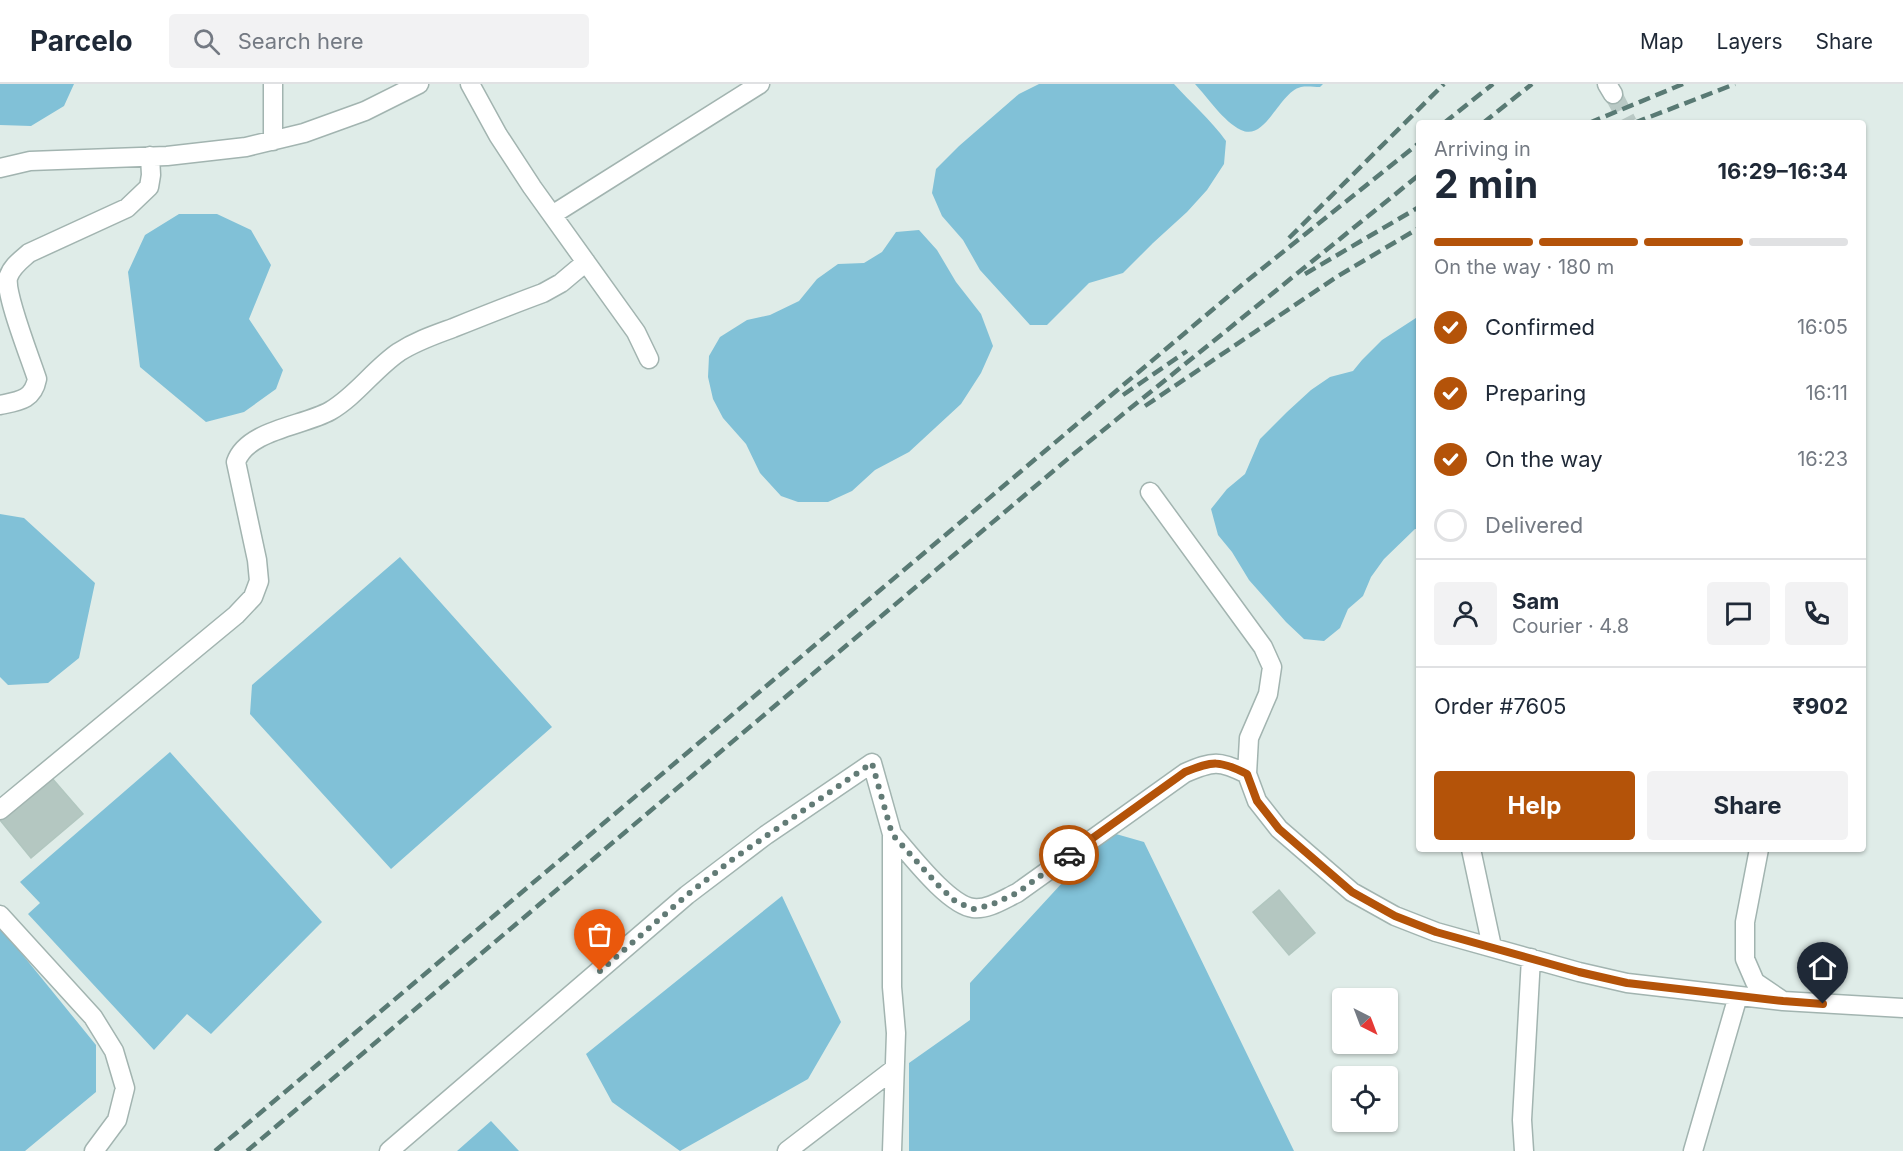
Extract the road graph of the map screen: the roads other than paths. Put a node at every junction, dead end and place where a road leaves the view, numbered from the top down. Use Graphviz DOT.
graph roads {
  1 [pos="273,84"];
  2 [pos="470,84"];
  3 [pos="760,84"];
  4 [pos="407,87"];
  5 [pos="273,141"];
  6 [pos="150,156"];
  7 [pos="0,168"];
  8 [pos="552,215"];
  9 [pos="582,265"];
  10 [pos="650,358"];
  11 [pos="0,405"];
  12 [pos="1150,492"];
  13 [pos="1247,774"];
  14 [pos="0,810"];
  15 [pos="892,834"];
  16 [pos="1472,852"];
  17 [pos="1758,852"];
  18 [pos="4,918"];
  19 [pos="1492,947"];
  20 [pos="1531,958"];
  21 [pos="1738,996"];
  22 [pos="1783,1001"];
  23 [pos="1903,1008"];
  24 [pos="894,1069"];
  25 [pos="94,1151"];
  26 [pos="389,1151"];
  27 [pos="787,1151"];
  28 [pos="892,1151"];
  29 [pos="1524,1151"];
  30 [pos="1693,1151"];
  1 -- 5 [label="street"];
  2 -- 8 [label="street"];
  3 -- 8 [label="street"];
  4 -- 5 [label="street"];
  5 -- 6 [label="street"];
  6 -- 7 [label="street"];
  6 -- 11 [label="street"];
  8 -- 9 [label="street"];
  9 -- 10 [label="street"];
  9 -- 14 [label="street"];
  12 -- 13 [label="street"];
  13 -- 15 [label="street"];
  13 -- 19 [label="street"];
  15 -- 24 [label="street"];
  15 -- 26 [label="street"];
  16 -- 19 [label="street"];
  17 -- 22 [label="street"];
  18 -- 25 [label="street"];
  19 -- 20 [label="street"];
  20 -- 21 [label="street"];
  20 -- 29 [label="street"];
  21 -- 22 [label="street"];
  21 -- 30 [label="street"];
  22 -- 23 [label="street"];
  24 -- 27 [label="street"];
  24 -- 28 [label="street"];
}
